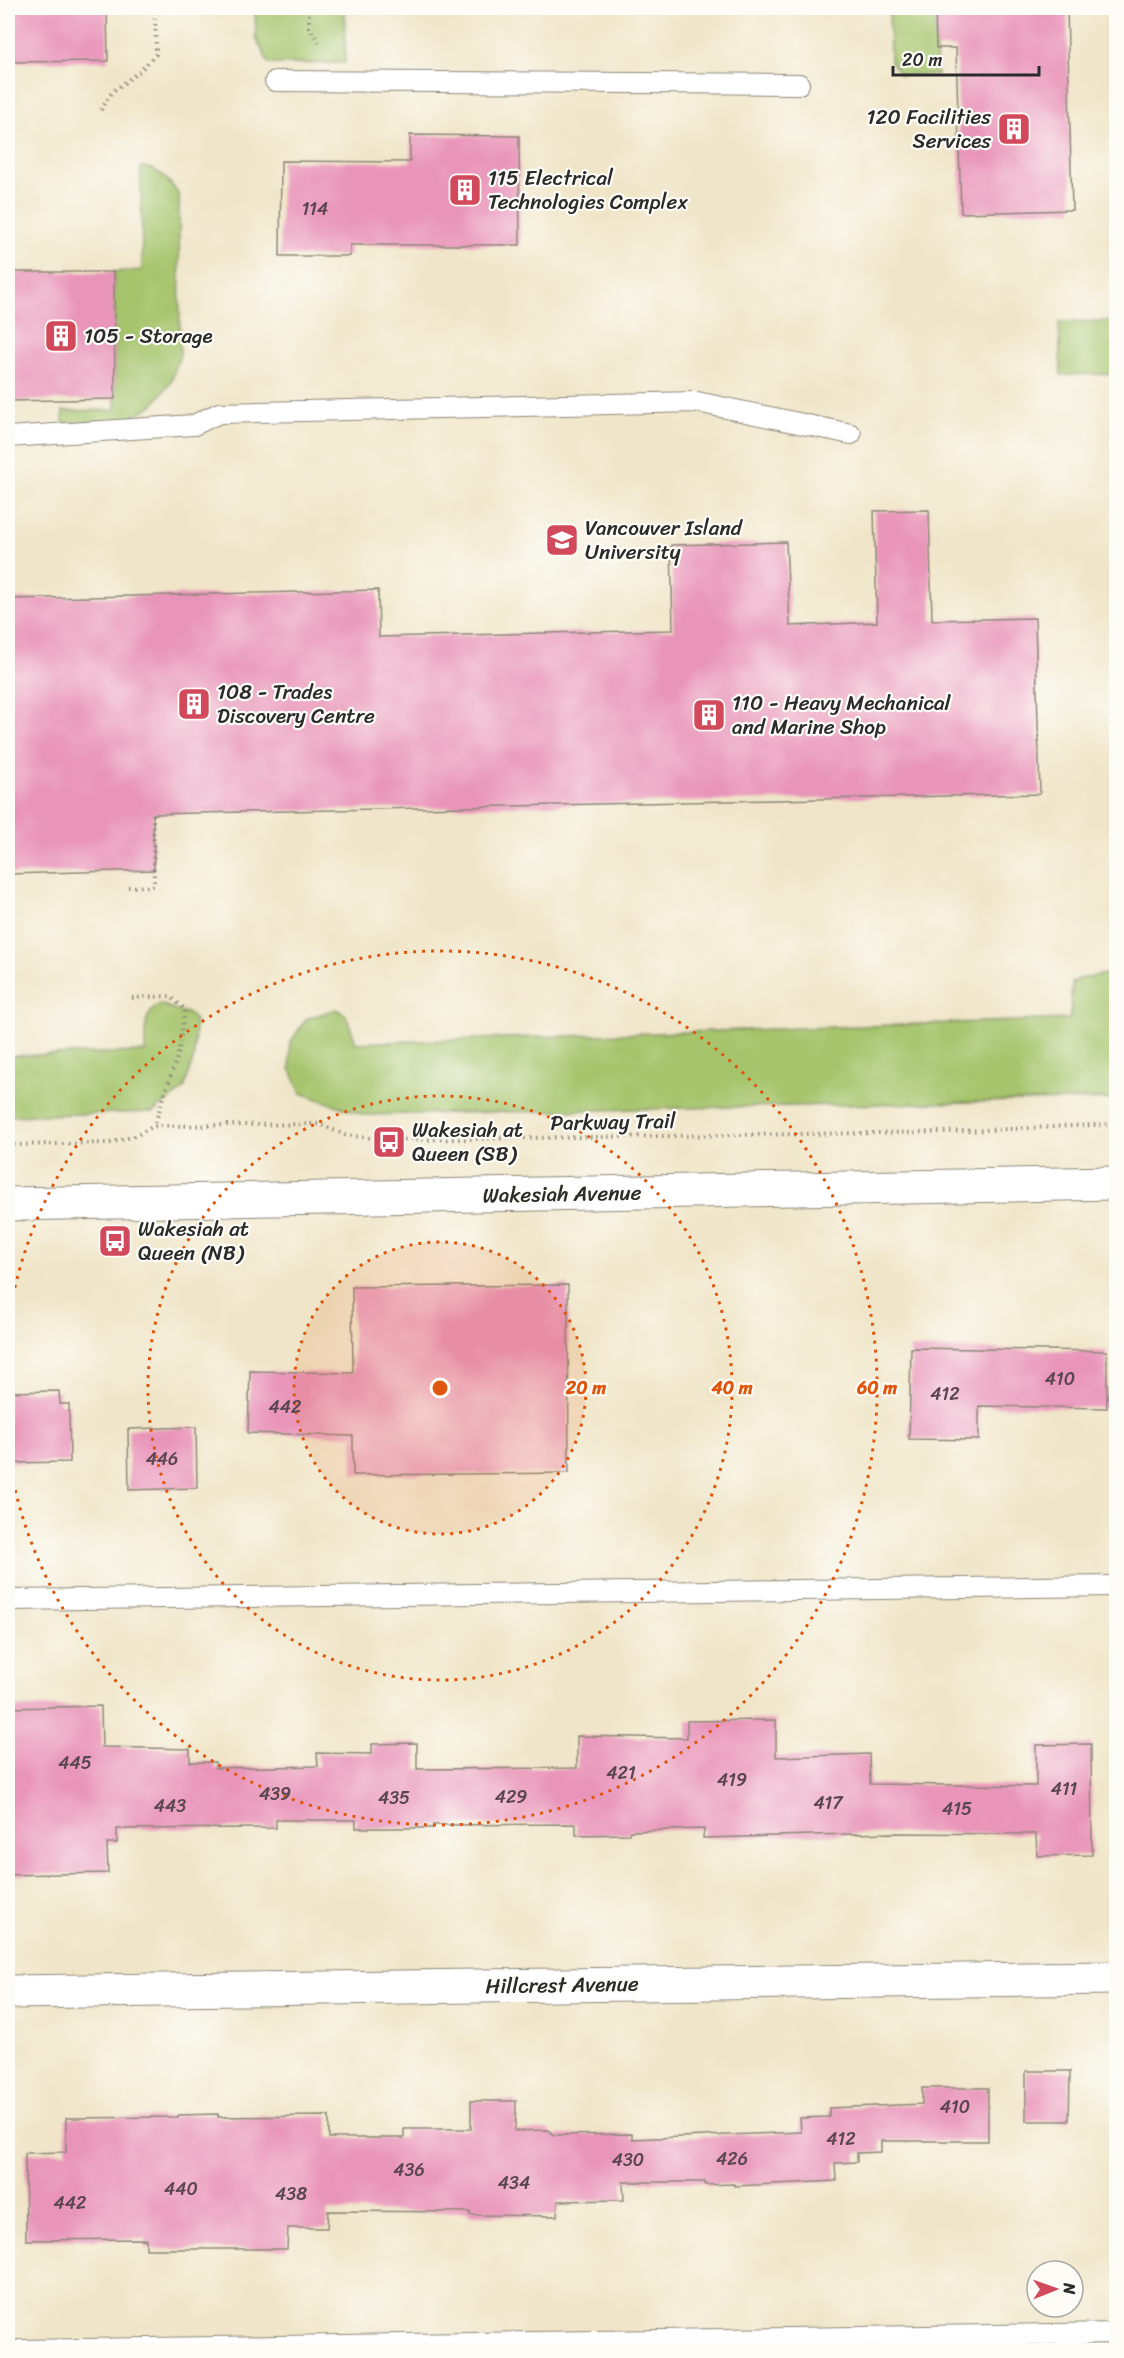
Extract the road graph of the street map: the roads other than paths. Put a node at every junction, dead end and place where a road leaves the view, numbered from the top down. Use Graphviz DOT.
graph roads {
  1 [pos="275,81"];
  2 [pos="799,84"];
  3 [pos="850,434"];
  4 [pos="8,437"];
  5 [pos="1116,1183"];
  6 [pos="8,1204"];
  7 [pos="1116,1586"];
  8 [pos="8,1600"];
  9 [pos="1116,1978"];
  10 [pos="8,1992"];
  11 [pos="1116,2333"];
  12 [pos="20,2350"];
  1 -- 2 [label="lane"];
  3 -- 4 [label="lane"];
  5 -- 6 [label="main road, Wakesiah Avenue"];
  7 -- 8 [label="lane"];
  9 -- 10 [label="main road, Hillcrest Avenue"];
  11 -- 12 [label="lane"];
}
